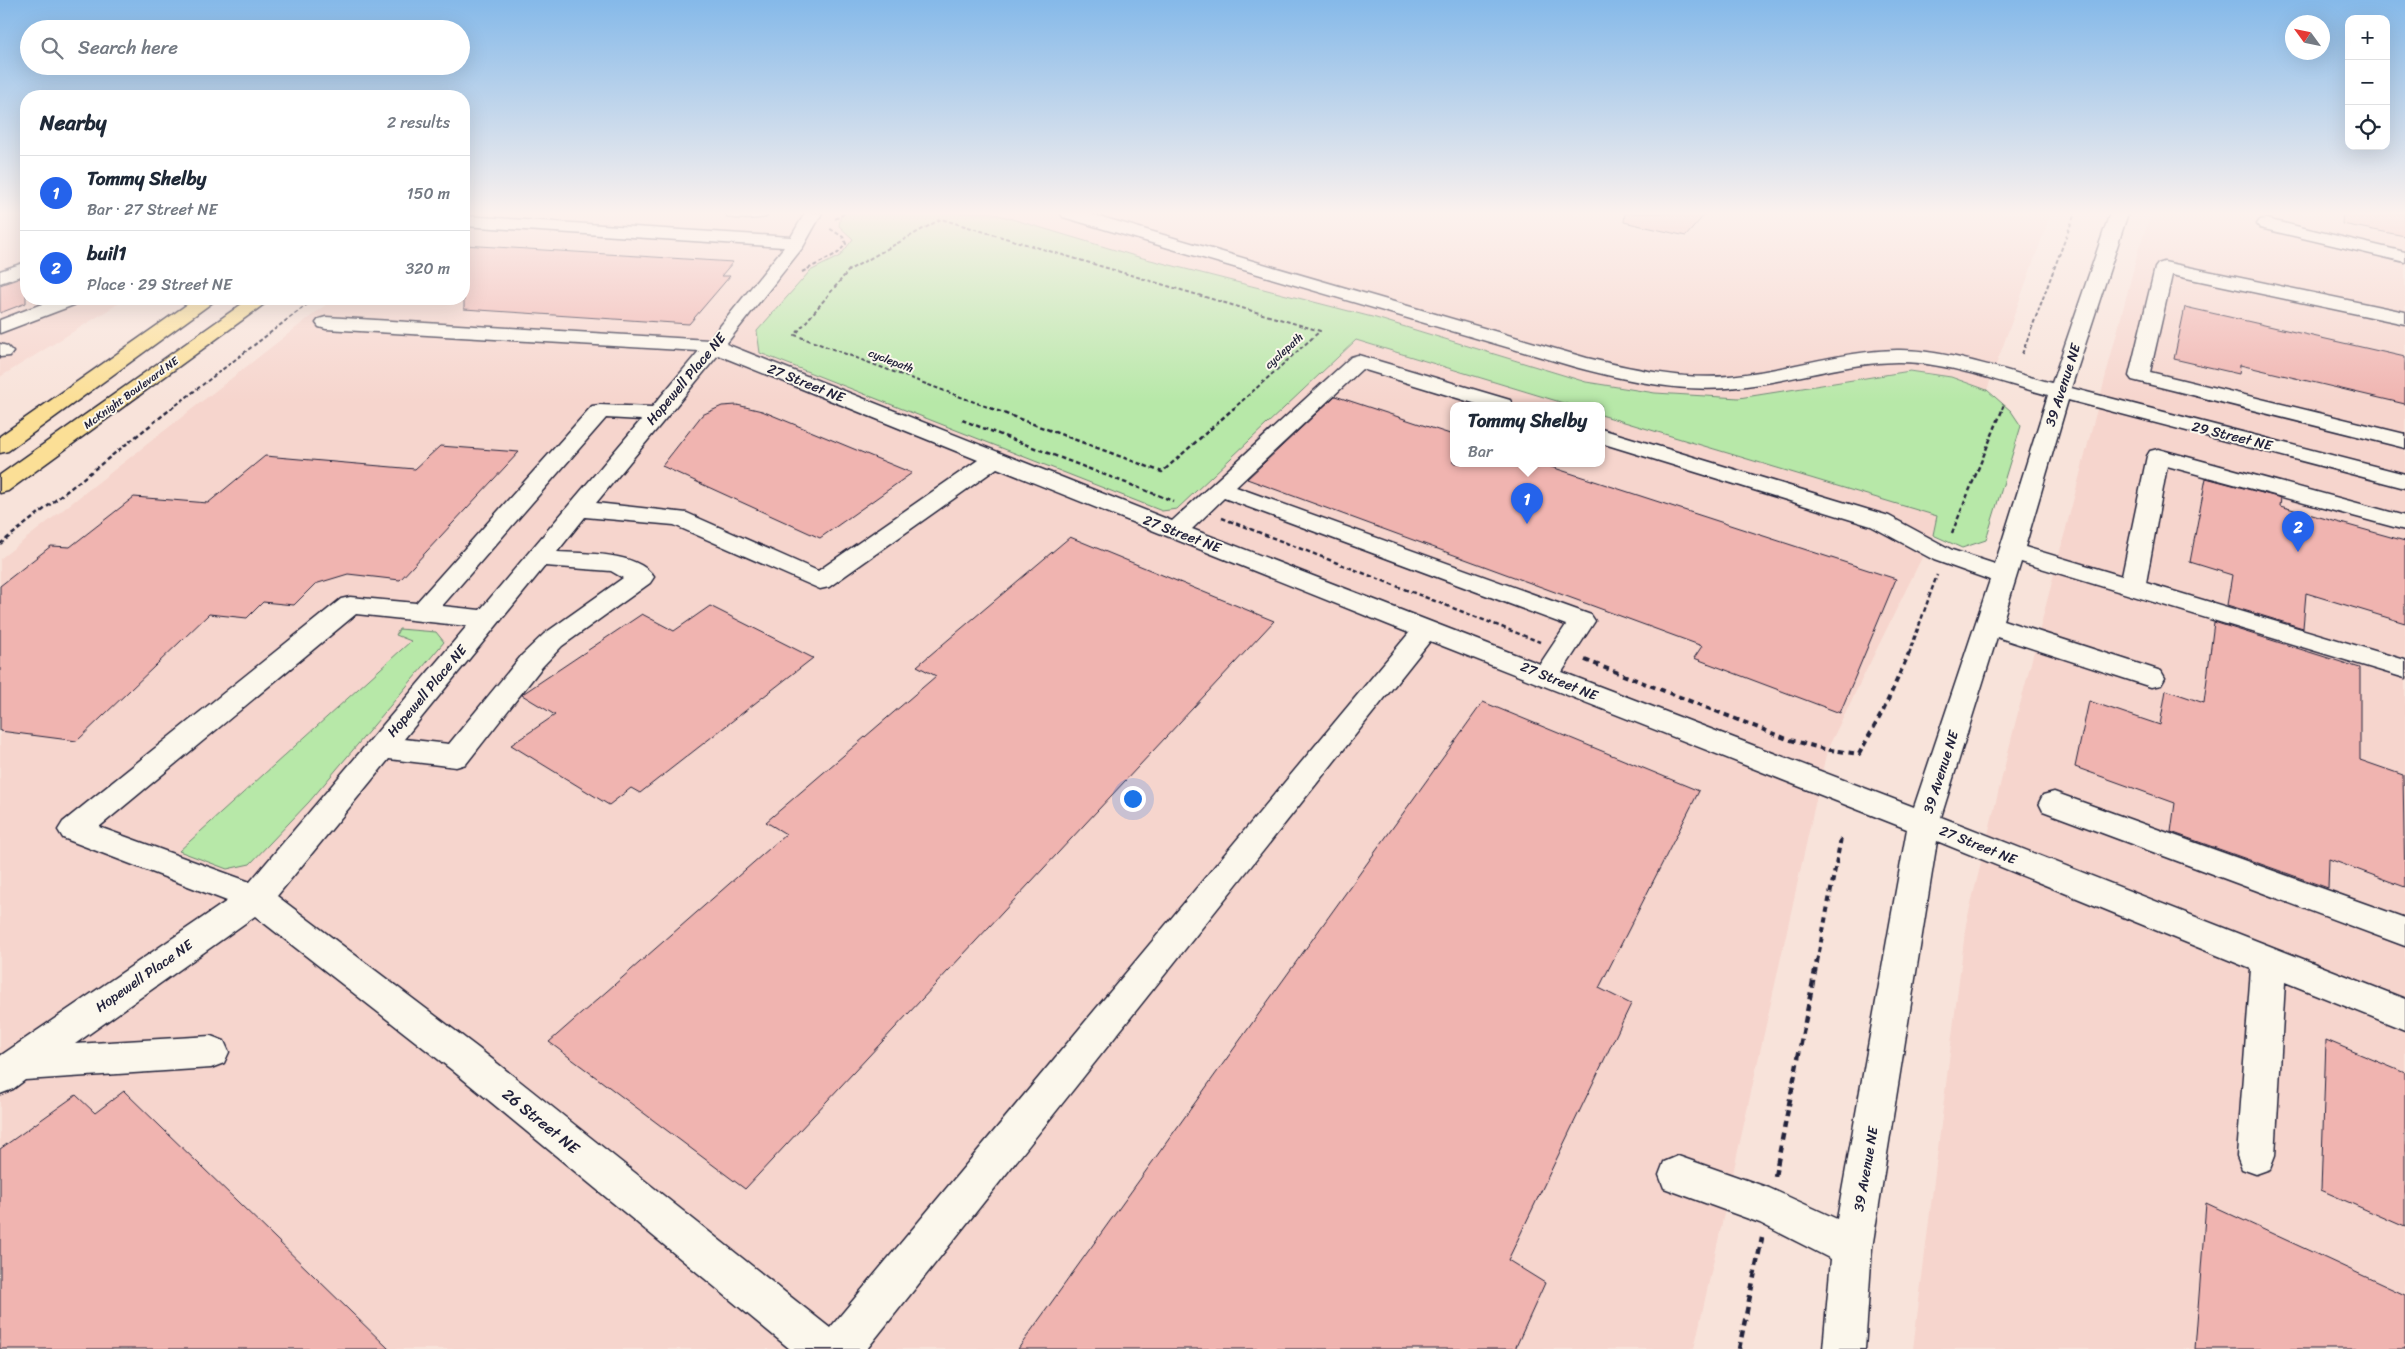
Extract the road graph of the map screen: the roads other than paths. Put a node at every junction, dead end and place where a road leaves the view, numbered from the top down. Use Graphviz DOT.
graph roads {
  1 [pos="770,276"];
  2 [pos="1286,276"];
  3 [pos="2098,276"];
  4 [pos="2162,276"];
  5 [pos="2202,276"];
  6 [pos="57,305"];
  7 [pos="199,305"];
  8 [pos="253,305"];
  9 [pos="2405,318"];
  10 [pos="326,323"];
  11 [pos="0,327"];
  12 [pos="714,346"];
  13 [pos="2139,376"];
  14 [pos="2060,391"];
  15 [pos="1492,402"];
  16 [pos="657,414"];
  17 [pos="2164,418"];
  18 [pos="1605,437"];
  19 [pos="2405,441"];
  20 [pos="0,446"];
  21 [pos="995,459"];
  22 [pos="2405,480"];
  23 [pos="0,486"];
  24 [pos="1221,489"];
  25 [pos="578,509"];
  26 [pos="2405,523"];
  27 [pos="1175,531"];
  28 [pos="538,558"];
  29 [pos="2009,563"];
  30 [pos="2132,587"];
  31 [pos="422,613"];
  32 [pos="486,619"];
  33 [pos="1989,625"];
  34 [pos="1426,629"];
  35 [pos="2405,669"];
  36 [pos="1546,676"];
  37 [pos="2151,678"];
  38 [pos="380,748"];
  39 [pos="2054,803"];
  40 [pos="1924,823"];
  41 [pos="256,898"];
  42 [pos="2405,932"];
  43 [pos="2269,960"];
  44 [pos="2405,1015"];
  45 [pos="211,1052"];
  46 [pos="10,1070"];
  47 [pos="2256,1156"];
  48 [pos="1678,1175"];
  49 [pos="1852,1248"];
  50 [pos="823,1349"];
  51 [pos="840,1349"];
  52 [pos="1844,1349"];
  1 -- 12 [label="street, Hopewell Place NE"];
  2 -- 14 [label="street, 29 Street NE"];
  3 -- 14 [label="street, 39 Avenue NE"];
  4 -- 13 [label="street"];
  5 -- 9 [label="street"];
  6 -- 11 [label="street"];
  7 -- 20 [label="main road"];
  8 -- 23 [label="main road, McKnight Boulevard NE"];
  10 -- 12 [label="street, 27 Street NE"];
  12 -- 16 [label="street, Hopewell Place NE"];
  12 -- 21 [label="street, 27 Street NE"];
  13 -- 17 [label="street"];
  13 -- 19 [label="street"];
  14 -- 17 [label="street, 29 Street NE"];
  14 -- 29 [label="street, 39 Avenue NE"];
  15 -- 24 [label="street"];
  16 -- 25 [label="street, Hopewell Place NE"];
  16 -- 31 [label="street"];
  17 -- 22 [label="street, 29 Street NE"];
  18 -- 29 [label="street"];
  21 -- 25 [label="street"];
  21 -- 27 [label="street, 27 Street NE"];
  24 -- 27 [label="street"];
  24 -- 36 [label="street"];
  25 -- 28 [label="street, Hopewell Place NE"];
  26 -- 30 [label="street"];
  27 -- 34 [label="street, 27 Street NE"];
  28 -- 32 [label="street, Hopewell Place NE"];
  28 -- 38 [label="street"];
  29 -- 30 [label="street"];
  29 -- 33 [label="street, 39 Avenue NE"];
  30 -- 35 [label="street"];
  31 -- 32 [label="street"];
  31 -- 41 [label="street, 26 Street NE"];
  32 -- 38 [label="street, Hopewell Place NE"];
  33 -- 37 [label="street"];
  33 -- 40 [label="street, 39 Avenue NE"];
  34 -- 36 [label="street, 27 Street NE"];
  34 -- 51 [label="street"];
  36 -- 40 [label="street, 27 Street NE"];
  38 -- 41 [label="street, Hopewell Place NE"];
  39 -- 42 [label="street"];
  40 -- 43 [label="street, 27 Street NE"];
  40 -- 49 [label="street, 39 Avenue NE"];
  41 -- 46 [label="street, Hopewell Place NE"];
  41 -- 50 [label="street, 26 Street NE"];
  43 -- 44 [label="street, 27 Street NE"];
  43 -- 47 [label="street"];
  45 -- 46 [label="street"];
  48 -- 49 [label="street"];
  49 -- 52 [label="street, 39 Avenue NE"];
}
